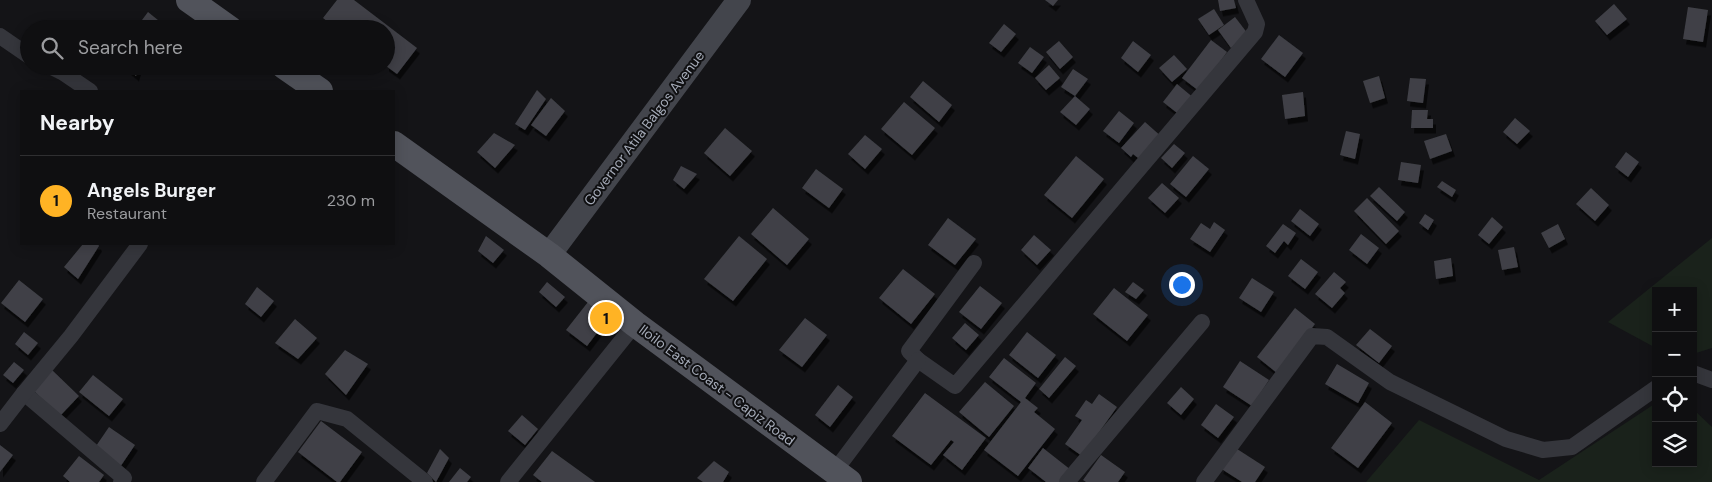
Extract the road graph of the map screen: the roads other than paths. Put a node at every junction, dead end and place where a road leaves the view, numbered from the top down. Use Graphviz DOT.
graph roads {
  1 [pos="189,0"];
  2 [pos="739,0"];
  3 [pos="1246,0"];
  4 [pos="217,20"];
  5 [pos="0,36"];
  6 [pos="20,50"];
  7 [pos="66,75"];
  8 [pos="297,75"];
  9 [pos="89,90"];
  10 [pos="319,90"];
  11 [pos="395,145"];
  12 [pos="139,245"];
  13 [pos="549,255"];
  14 [pos="974,263"];
  15 [pos="1202,322"];
  16 [pos="635,324"];
  17 [pos="918,360"];
  18 [pos="1697,374"];
  19 [pos="1712,380"];
  20 [pos="1652,391"];
  21 [pos="24,393"];
  22 [pos="0,424"];
  23 [pos="837,479"];
  24 [pos="121,482"];
  25 [pos="264,482"];
  26 [pos="425,482"];
  27 [pos="508,482"];
  28 [pos="1067,482"];
  29 [pos="1204,482"];
  1 -- 4 [label="main road"];
  2 -- 13 [label="main road, Governor Atila Balgos Avenue"];
  3 -- 17 [label="street"];
  5 -- 6 [label="street"];
  7 -- 9 [label="street"];
  8 -- 10 [label="main road"];
  11 -- 13 [label="main road, Iloilo East Coast - Capiz Road"];
  12 -- 21 [label="street"];
  13 -- 16 [label="main road, Iloilo East Coast - Capiz Road"];
  14 -- 17 [label="street"];
  15 -- 28 [label="street"];
  16 -- 23 [label="main road, Iloilo East Coast - Capiz Road"];
  16 -- 27 [label="street"];
  17 -- 23 [label="street"];
  18 -- 19 [label="street"];
  20 -- 29 [label="street"];
  21 -- 22 [label="street"];
  21 -- 24 [label="street"];
  25 -- 26 [label="street"];
}
